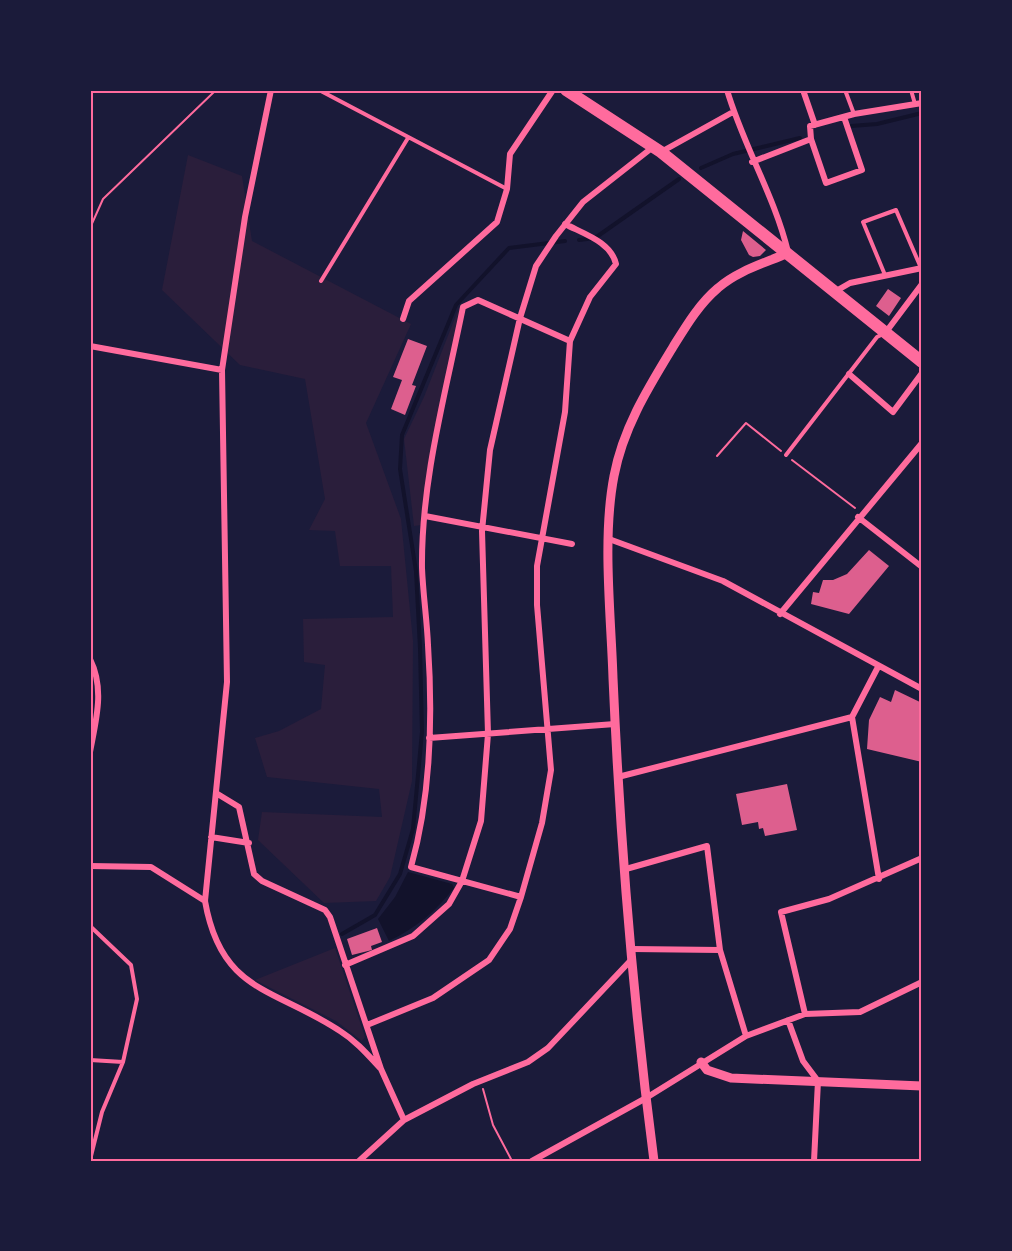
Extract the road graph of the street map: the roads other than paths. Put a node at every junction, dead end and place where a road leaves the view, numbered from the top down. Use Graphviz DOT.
graph roads {
  1 [pos="271,90"];
  2 [pos="319,90"];
  3 [pos="553,90"];
  4 [pos="566,90"];
  5 [pos="727,90"];
  6 [pos="803,90"];
  7 [pos="845,90"];
  8 [pos="911,90"];
  9 [pos="919,104"];
  10 [pos="733,112"];
  11 [pos="854,114"];
  12 [pos="844,117"];
  13 [pos="815,125"];
  14 [pos="408,138"];
  15 [pos="811,139"];
  16 [pos="657,150"];
  17 [pos="752,162"];
  18 [pos="507,189"];
  19 [pos="565,224"];
  20 [pos="788,254"];
  21 [pos="922,268"];
  22 [pos="885,275"];
  23 [pos="922,278"];
  24 [pos="321,281"];
  25 [pos="922,284"];
  26 [pos="836,291"];
  27 [pos="520,318"];
  28 [pos="403,319"];
  29 [pos="886,333"];
  30 [pos="570,341"];
  31 [pos="90,346"];
  32 [pos="922,362"];
  33 [pos="222,370"];
  34 [pos="922,373"];
  35 [pos="849,374"];
  36 [pos="922,443"];
  37 [pos="786,455"];
  38 [pos="425,516"];
  39 [pos="858,517"];
  40 [pos="482,527"];
  41 [pos="542,538"];
  42 [pos="609,539"];
  43 [pos="572,544"];
  44 [pos="922,567"];
  45 [pos="780,614"];
  46 [pos="90,659"];
  47 [pos="878,667"];
  48 [pos="922,690"];
  49 [pos="852,717"];
  50 [pos="615,724"];
  51 [pos="547,728"];
  52 [pos="488,734"];
  53 [pos="429,738"];
  54 [pos="90,752"];
  55 [pos="618,777"];
  56 [pos="216,793"];
  57 [pos="211,837"];
  58 [pos="249,843"];
  59 [pos="922,858"];
  60 [pos="90,866"];
  61 [pos="626,869"];
  62 [pos="879,879"];
  63 [pos="462,881"];
  64 [pos="521,897"];
  65 [pos="205,901"];
  66 [pos="90,926"];
  67 [pos="720,950"];
  68 [pos="632,954"];
  69 [pos="345,966"];
  70 [pos="922,981"];
  71 [pos="805,1014"];
  72 [pos="788,1020"];
  73 [pos="367,1025"];
  74 [pos="746,1036"];
  75 [pos="90,1060"];
  76 [pos="123,1062"];
  77 [pos="701,1062"];
  78 [pos="381,1069"];
  79 [pos="818,1081"];
  80 [pos="922,1086"];
  81 [pos="646,1098"];
  82 [pos="404,1120"];
  83 [pos="90,1160"];
  84 [pos="359,1161"];
  85 [pos="532,1161"];
  86 [pos="654,1161"];
  87 [pos="814,1161"];
  1 -- 33 [label="street"];
  2 -- 14 [label="lane"];
  3 -- 18 [label="street"];
  4 -- 16 [label="main road"];
  5 -- 10 [label="street"];
  6 -- 13 [label="street"];
  7 -- 11 [label="lane"];
  8 -- 9 [label="lane"];
  9 -- 11 [label="street"];
  10 -- 16 [label="street"];
  10 -- 17 [label="street"];
  11 -- 12 [label="street"];
  12 -- 13 [label="street"];
  12 -- 15 [label="street"];
  13 -- 15 [label="street"];
  14 -- 18 [label="lane"];
  14 -- 24 [label="lane"];
  15 -- 17 [label="street"];
  16 -- 19 [label="street"];
  16 -- 20 [label="main road"];
  17 -- 20 [label="street"];
  18 -- 28 [label="street"];
  19 -- 27 [label="street"];
  19 -- 30 [label="street"];
  20 -- 26 [label="main road"];
  20 -- 42 [label="street"];
  21 -- 22 [label="street"];
  21 -- 22 [label="lane"];
  21 -- 23 [label="street"];
  22 -- 26 [label="street"];
  25 -- 29 [label="street"];
  26 -- 29 [label="main road"];
  27 -- 30 [label="street"];
  27 -- 38 [label="street"];
  27 -- 40 [label="street"];
  29 -- 32 [label="main road"];
  29 -- 35 [label="lane"];
  30 -- 41 [label="street"];
  31 -- 33 [label="street"];
  33 -- 56 [label="street"];
  34 -- 35 [label="street"];
  35 -- 37 [label="lane"];
  36 -- 39 [label="street"];
  38 -- 40 [label="street"];
  38 -- 53 [label="street"];
  39 -- 44 [label="street"];
  39 -- 45 [label="street"];
  40 -- 41 [label="street"];
  40 -- 52 [label="street"];
  41 -- 43 [label="street"];
  41 -- 51 [label="street"];
  42 -- 45 [label="street"];
  42 -- 50 [label="street"];
  45 -- 47 [label="street"];
  46 -- 54 [label="street"];
  47 -- 48 [label="street"];
  47 -- 49 [label="street"];
  49 -- 55 [label="street"];
  49 -- 62 [label="street"];
  50 -- 51 [label="street"];
  50 -- 55 [label="street"];
  51 -- 52 [label="street"];
  51 -- 64 [label="street"];
  52 -- 53 [label="street"];
  52 -- 63 [label="street"];
  53 -- 63 [label="street"];
  55 -- 61 [label="street"];
  56 -- 57 [label="street"];
  56 -- 58 [label="street"];
  57 -- 58 [label="street"];
  57 -- 65 [label="street"];
  58 -- 69 [label="street"];
  59 -- 62 [label="street"];
  60 -- 65 [label="street"];
  61 -- 67 [label="street"];
  61 -- 68 [label="street"];
  62 -- 71 [label="street"];
  63 -- 64 [label="street"];
  63 -- 69 [label="street"];
  64 -- 73 [label="street"];
  65 -- 78 [label="street"];
  66 -- 76 [label="lane"];
  67 -- 68 [label="street"];
  67 -- 74 [label="street"];
  68 -- 81 [label="street"];
  68 -- 82 [label="street"];
  69 -- 73 [label="street"];
  70 -- 71 [label="street"];
  71 -- 72 [label="street"];
  72 -- 74 [label="street"];
  72 -- 79 [label="street"];
  73 -- 78 [label="street"];
  74 -- 77 [label="street"];
  75 -- 76 [label="lane"];
  76 -- 83 [label="lane"];
  77 -- 79 [label="street"];
  77 -- 81 [label="street"];
  78 -- 82 [label="street"];
  79 -- 80 [label="street"];
  79 -- 87 [label="street"];
  81 -- 85 [label="street"];
  81 -- 86 [label="street"];
  82 -- 84 [label="street"];
}
